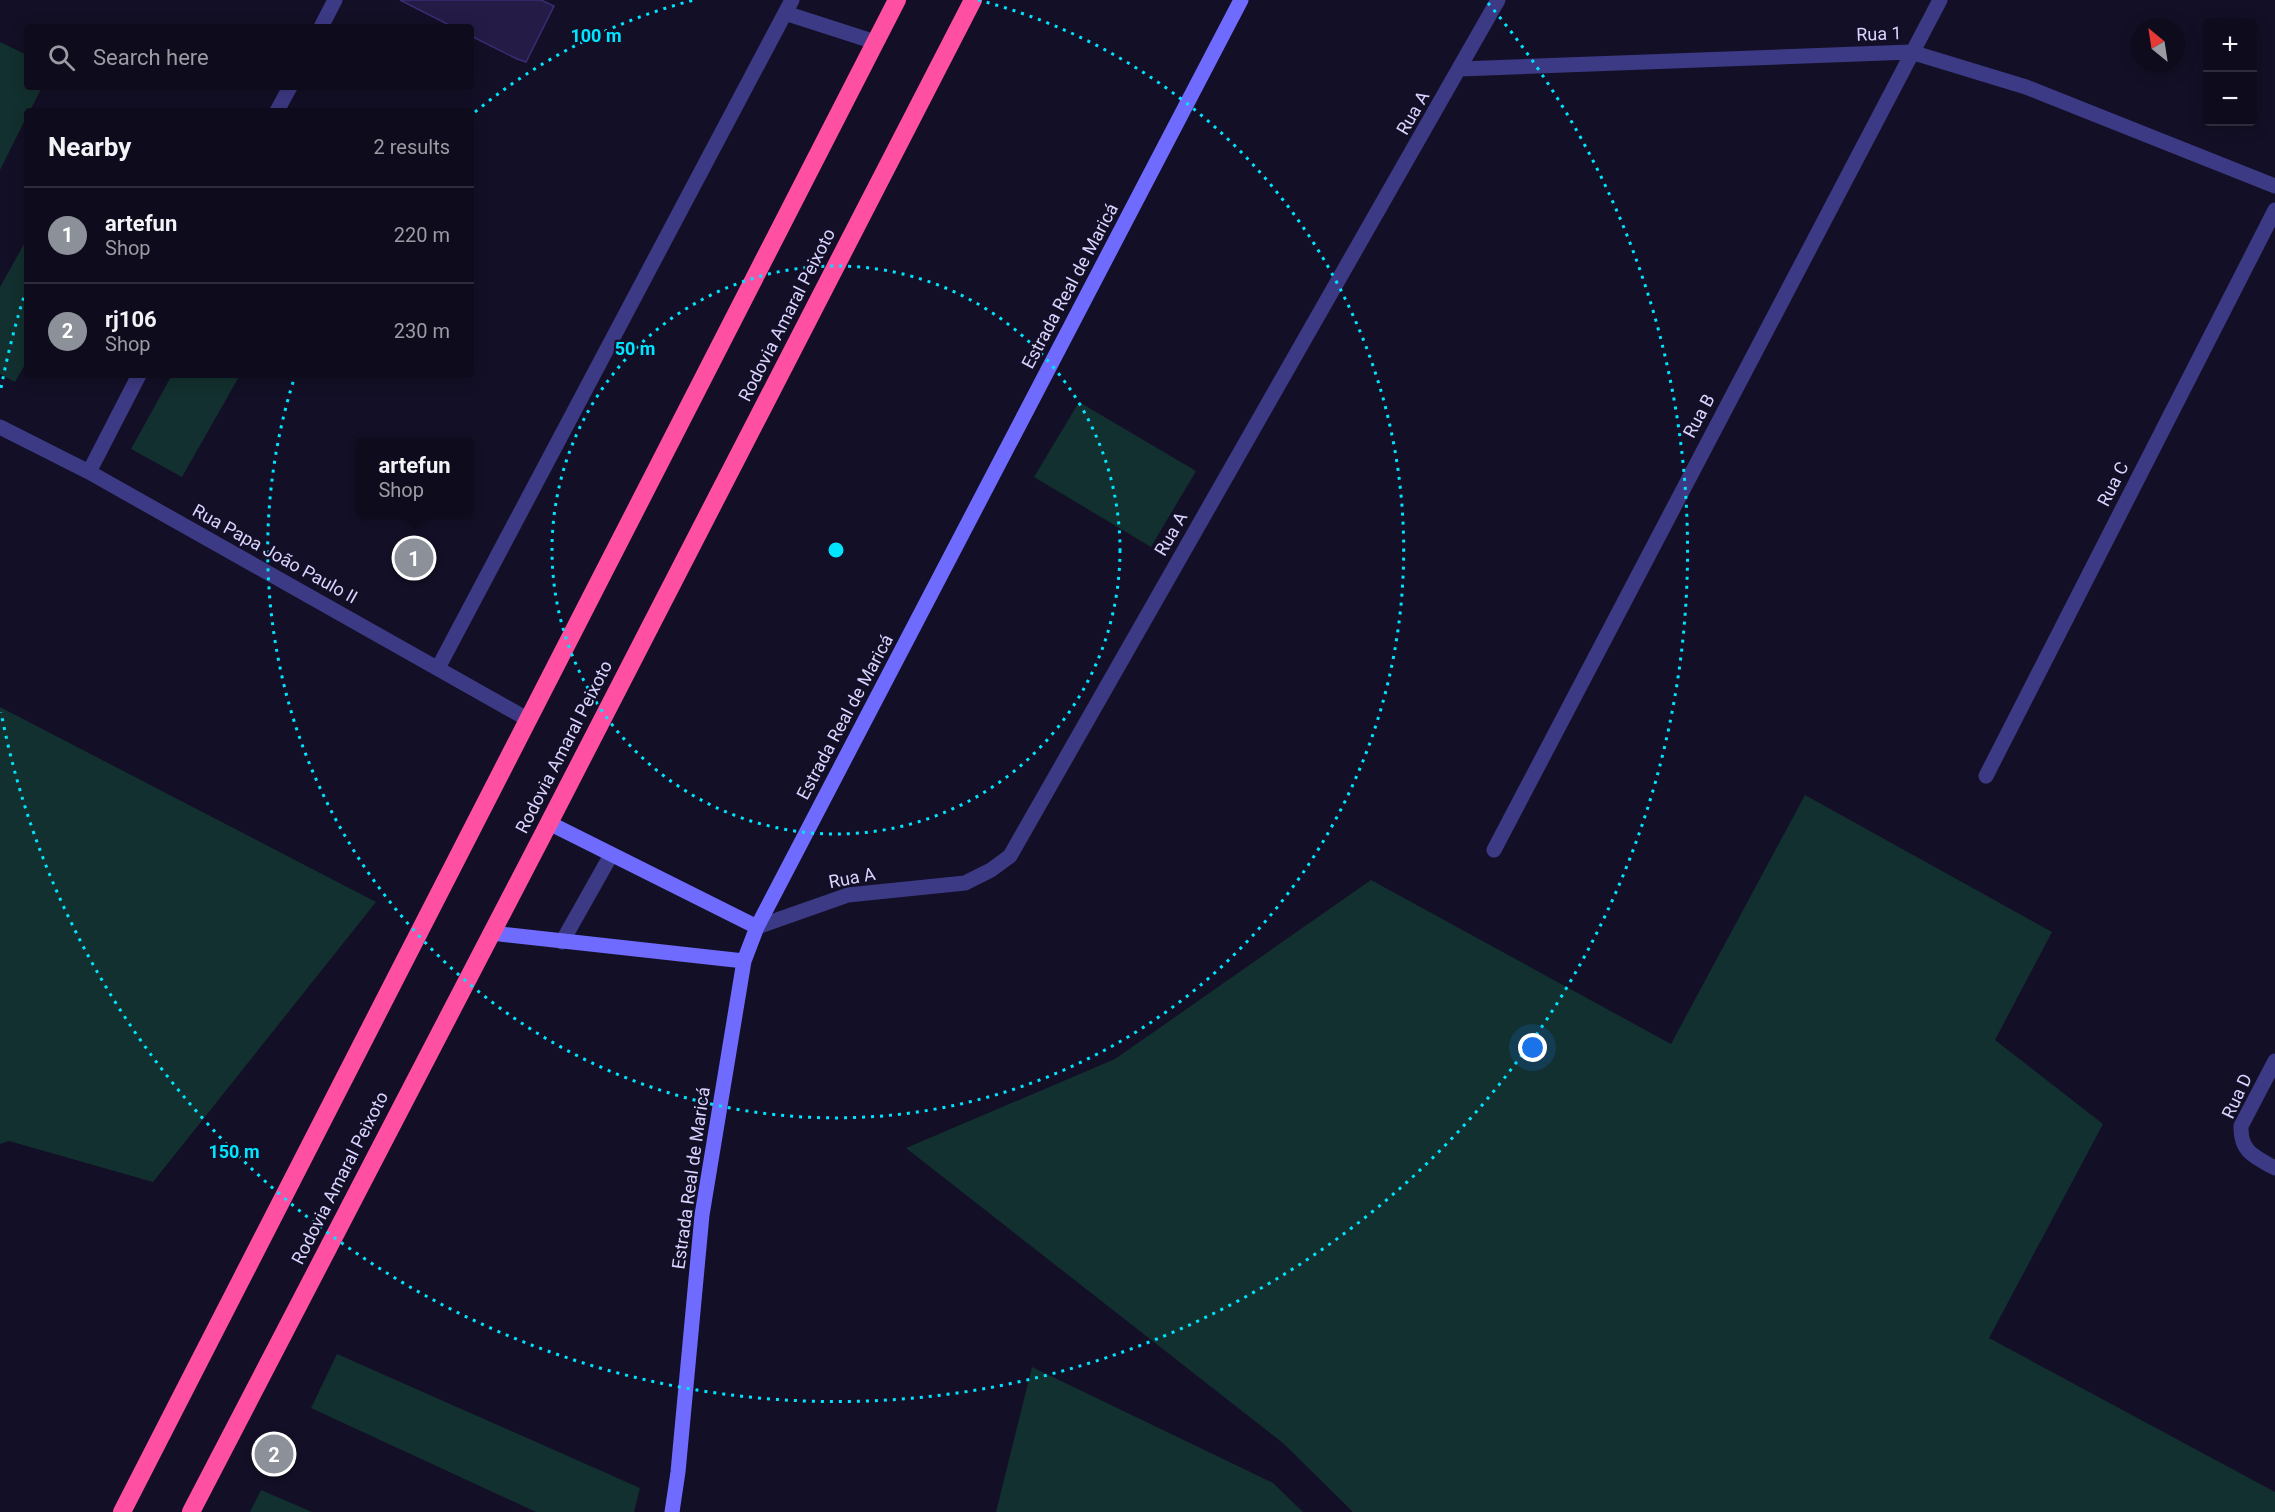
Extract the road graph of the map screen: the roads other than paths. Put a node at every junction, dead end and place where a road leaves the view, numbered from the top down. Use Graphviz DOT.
graph roads {
  1 [pos="335,0"];
  2 [pos="897,0"];
  3 [pos="973,0"];
  4 [pos="1241,0"];
  5 [pos="1498,0"];
  6 [pos="1940,0"];
  7 [pos="788,6"];
  8 [pos="323,24"];
  9 [pos="875,42"];
  10 [pos="1911,52"];
  11 [pos="1460,69"];
  12 [pos="288,90"];
  13 [pos="279,108"];
  14 [pos="2275,186"];
  15 [pos="2275,210"];
  16 [pos="138,378"];
  17 [pos="0,427"];
  18 [pos="89,472"];
  19 [pos="438,668"];
  20 [pos="529,720"];
  21 [pos="1986,776"];
  22 [pos="549,823"];
  23 [pos="1494,850"];
  24 [pos="611,855"];
  25 [pos="757,927"];
  26 [pos="491,933"];
  27 [pos="562,942"];
  28 [pos="744,961"];
  29 [pos="2275,1061"];
  30 [pos="2275,1168"];
  31 [pos="122,1512"];
  32 [pos="191,1512"];
  33 [pos="672,1512"];
  1 -- 8 [label="street"];
  2 -- 9 [label="highway"];
  3 -- 22 [label="highway, Rodovia Amaral Peixoto"];
  4 -- 25 [label="main road, Estrada Real de Maricá"];
  5 -- 11 [label="street, Rua A"];
  6 -- 10 [label="street, Rua B"];
  7 -- 9 [label="street"];
  7 -- 19 [label="street"];
  9 -- 20 [label="highway"];
  10 -- 11 [label="street, Rua 1"];
  10 -- 14 [label="street, Rua 1"];
  10 -- 23 [label="street, Rua B"];
  11 -- 25 [label="street, Rua A"];
  12 -- 13 [label="street"];
  15 -- 21 [label="street, Rua C"];
  16 -- 18 [label="street"];
  17 -- 18 [label="street, Rua Papa João Paulo II"];
  18 -- 19 [label="street, Rua Papa João Paulo II"];
  19 -- 20 [label="street, Rua Papa João Paulo II"];
  20 -- 31 [label="highway"];
  22 -- 24 [label="main road"];
  22 -- 26 [label="highway, Rodovia Amaral Peixoto"];
  24 -- 25 [label="main road"];
  24 -- 27 [label="street"];
  25 -- 28 [label="main road, Estrada Real de Maricá"];
  26 -- 27 [label="main road"];
  26 -- 32 [label="highway, Rodovia Amaral Peixoto"];
  27 -- 28 [label="main road"];
  28 -- 33 [label="main road, Estrada Real de Maricá"];
  29 -- 30 [label="street, Rua D"];
}
